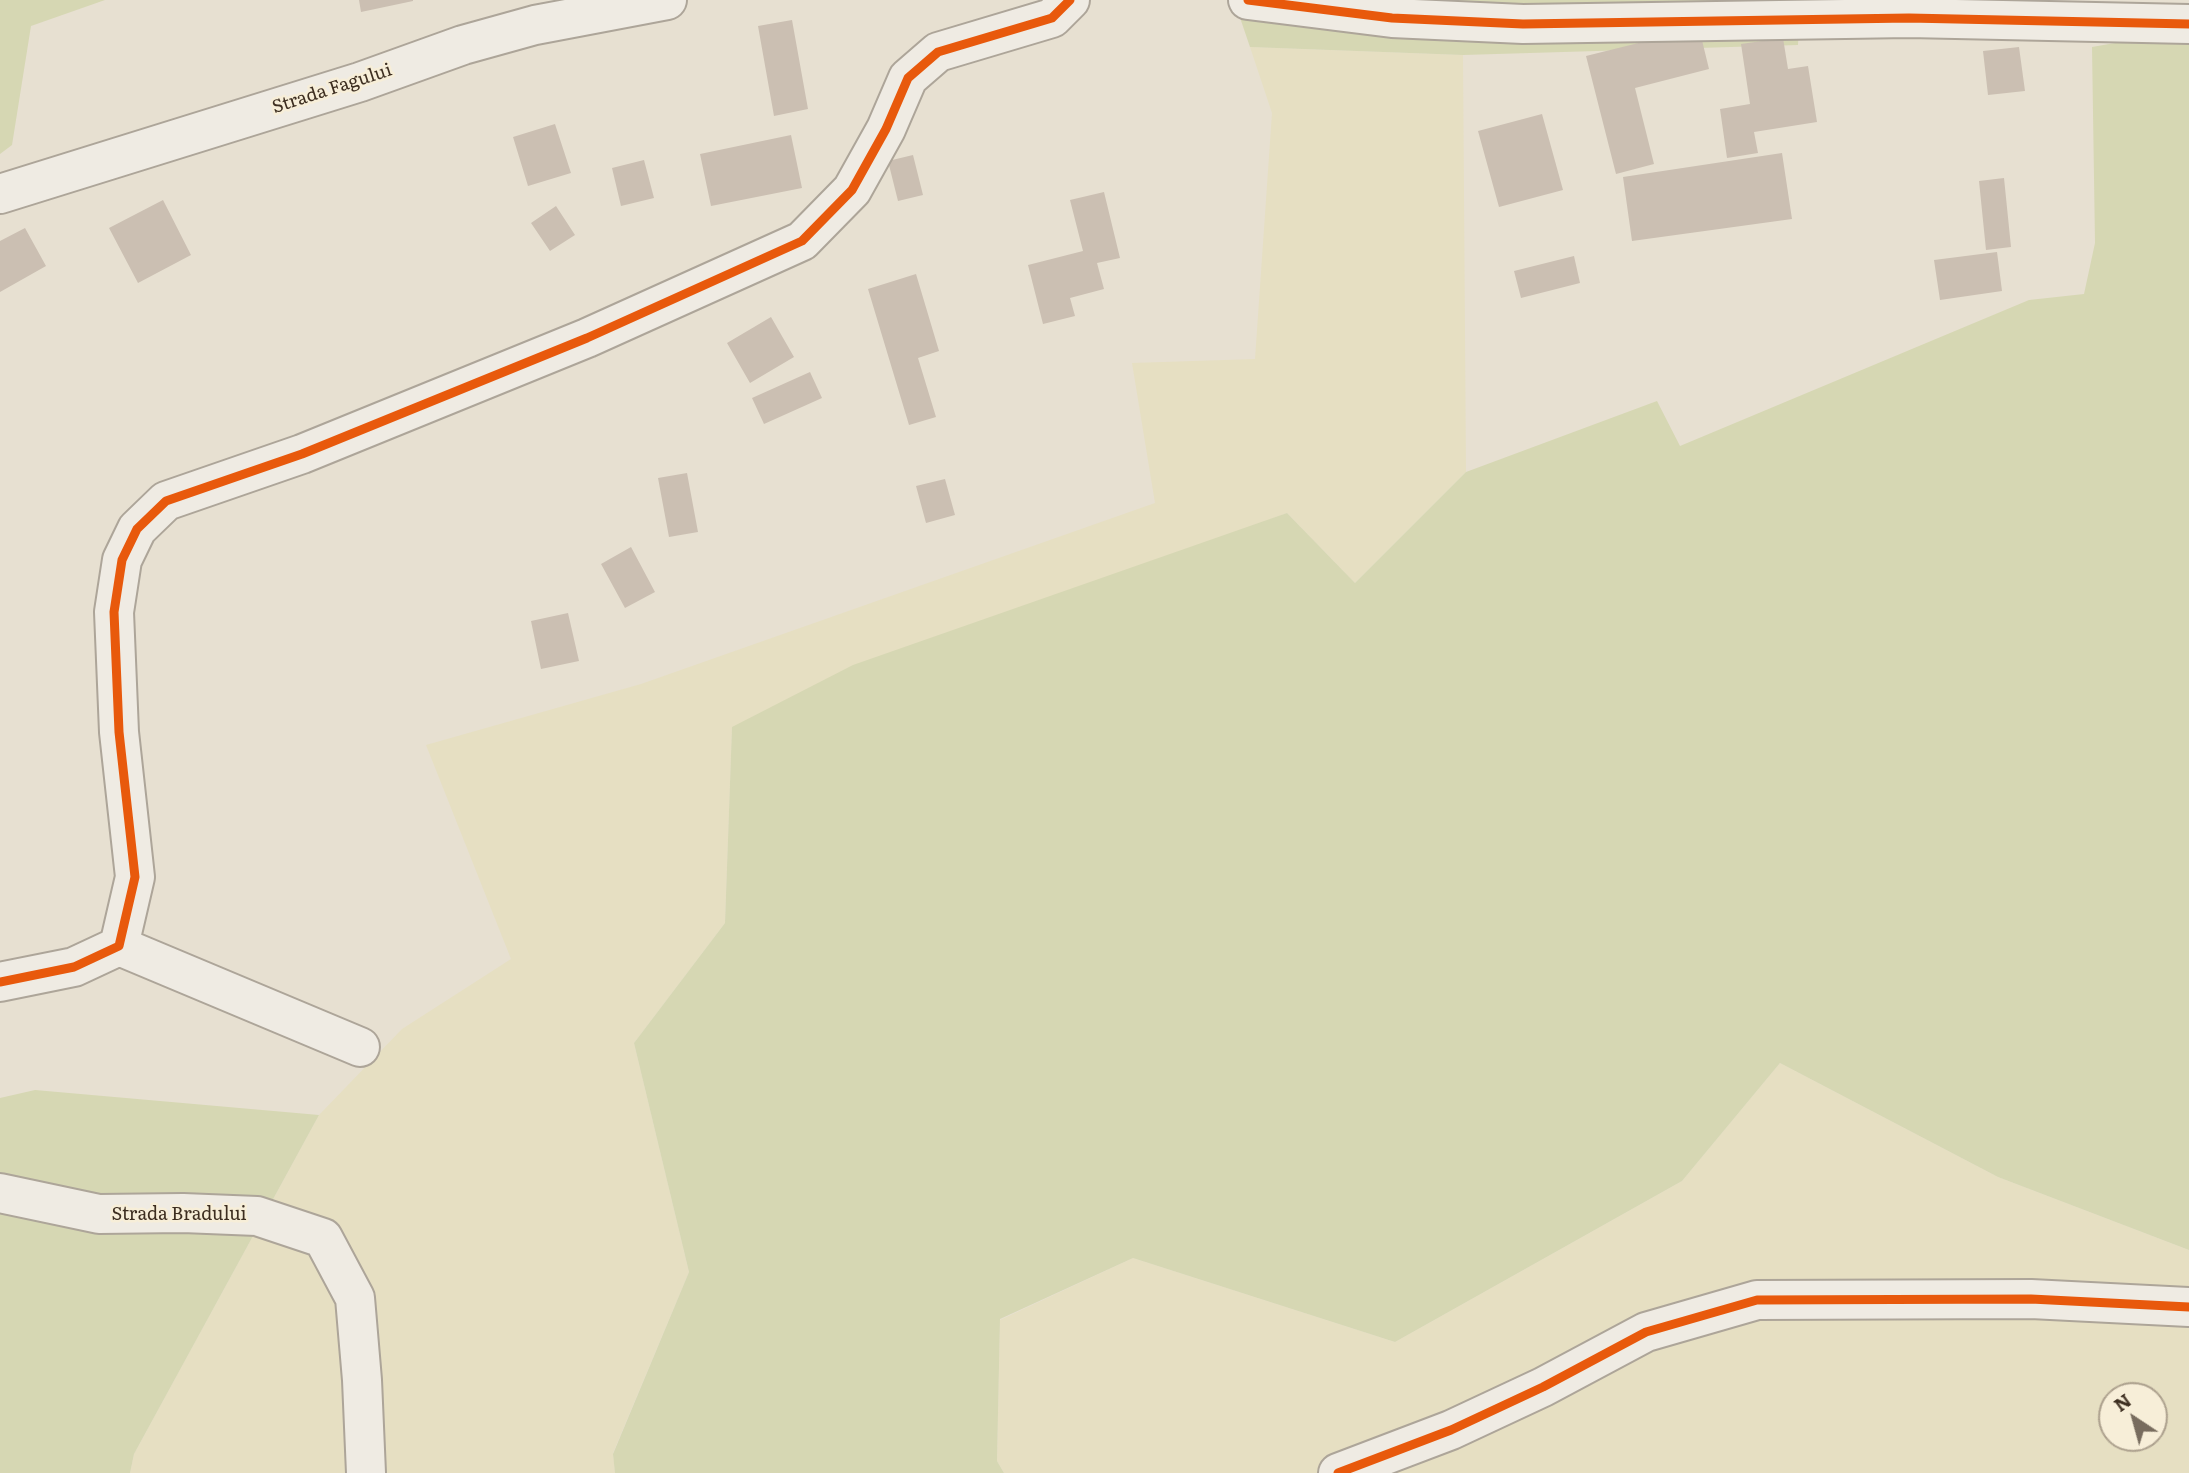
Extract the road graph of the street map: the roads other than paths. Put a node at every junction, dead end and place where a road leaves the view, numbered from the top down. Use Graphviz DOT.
graph roads {
  1 [pos="667,0"];
  2 [pos="1070,0"];
  3 [pos="1248,0"];
  4 [pos="2189,24"];
  5 [pos="0,194"];
  6 [pos="120,946"];
  7 [pos="0,982"];
  8 [pos="360,1047"];
  9 [pos="0,1193"];
  10 [pos="2189,1307"];
  11 [pos="366,1473"];
  12 [pos="1338,1473"];
  1 -- 5 [label="street, Strada Fagului"];
  2 -- 6 [label="street"];
  3 -- 4 [label="street"];
  6 -- 7 [label="street"];
  6 -- 8 [label="street"];
  9 -- 11 [label="street, Strada Bradului"];
  10 -- 12 [label="street"];
}
